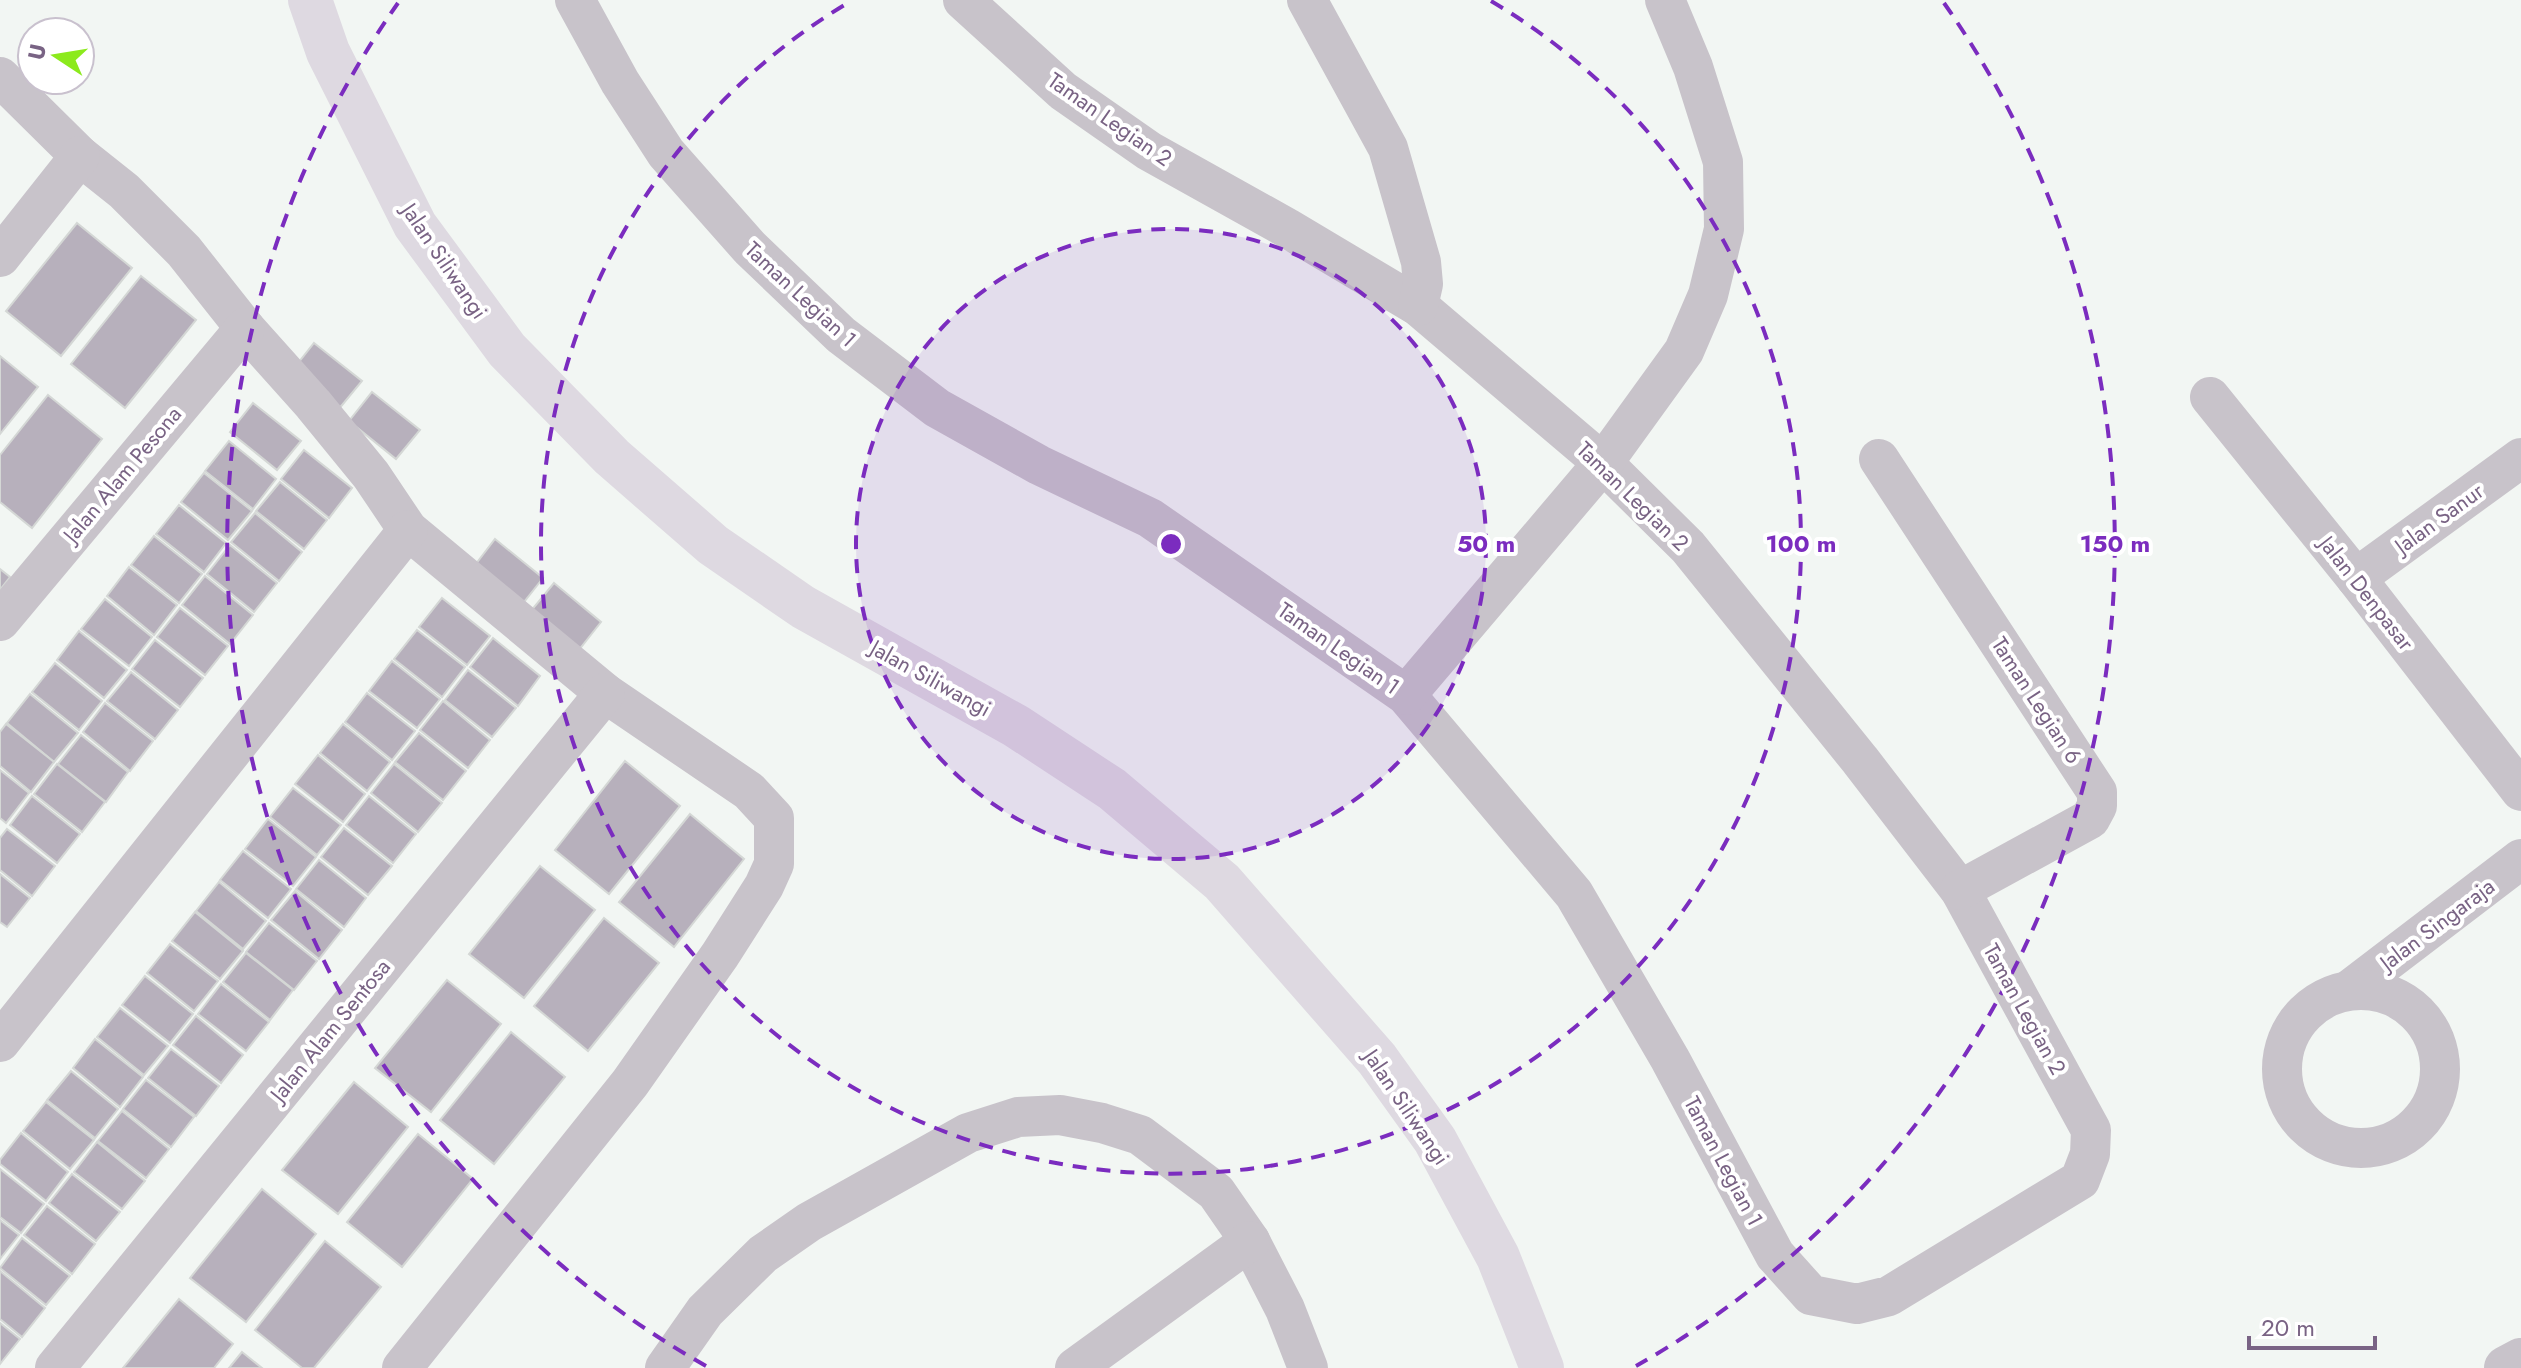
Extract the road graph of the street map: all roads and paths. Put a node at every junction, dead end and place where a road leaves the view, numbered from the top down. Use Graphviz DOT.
graph roads {
  1 [pos="310,0"];
  2 [pos="963,0"];
  3 [pos="1307,0"];
  4 [pos="1665,0"];
  5 [pos="579,1"];
  6 [pos="0,77"];
  7 [pos="80,156"];
  8 [pos="0,257"];
  9 [pos="1418,306"];
  10 [pos="245,328"];
  11 [pos="2210,397"];
  12 [pos="2521,458"];
  13 [pos="1879,459"];
  14 [pos="1603,463"];
  15 [pos="408,530"];
  16 [pos="2356,578"];
  17 [pos="0,621"];
  18 [pos="605,693"];
  19 [pos="1406,695"];
  20 [pos="2521,791"];
  21 [pos="2521,859"];
  22 [pos="1960,890"];
  23 [pos="2352,988"];
  24 [pos="0,1042"];
  25 [pos="2080,1180"];
  26 [pos="1250,1241"];
  27 [pos="2521,1360"];
  28 [pos="55,1368"];
  29 [pos="402,1368"];
  30 [pos="665,1368"];
  31 [pos="1075,1368"];
  32 [pos="1308,1368"];
  33 [pos="1542,1368"];
  34 [pos="2506,1368"];
  1 -- 33 [label="main road, Jalan Siliwangi"];
  2 -- 9 [label="street, Taman Legian 2"];
  3 -- 9 [label="street"];
  4 -- 14 [label="street"];
  5 -- 19 [label="street, Taman Legian 1"];
  6 -- 7 [label="street"];
  7 -- 8 [label="street"];
  7 -- 10 [label="street"];
  9 -- 14 [label="street, Taman Legian 2"];
  10 -- 15 [label="street"];
  10 -- 17 [label="street, Jalan Alam Pesona"];
  11 -- 16 [label="street, Jalan Denpasar"];
  12 -- 16 [label="street, Jalan Sanur"];
  13 -- 22 [label="street, Taman Legian 6"];
  14 -- 19 [label="street"];
  14 -- 22 [label="street, Taman Legian 2"];
  15 -- 18 [label="street"];
  15 -- 24 [label="street"];
  16 -- 20 [label="street, Jalan Denpasar"];
  18 -- 28 [label="street, Jalan Alam Sentosa"];
  18 -- 29 [label="street"];
  19 -- 25 [label="street, Taman Legian 1"];
  21 -- 23 [label="street, Jalan Singaraja"];
  22 -- 25 [label="street, Taman Legian 2"];
  26 -- 30 [label="street"];
  26 -- 31 [label="street"];
  26 -- 32 [label="street"];
  27 -- 34 [label="street"];
}
